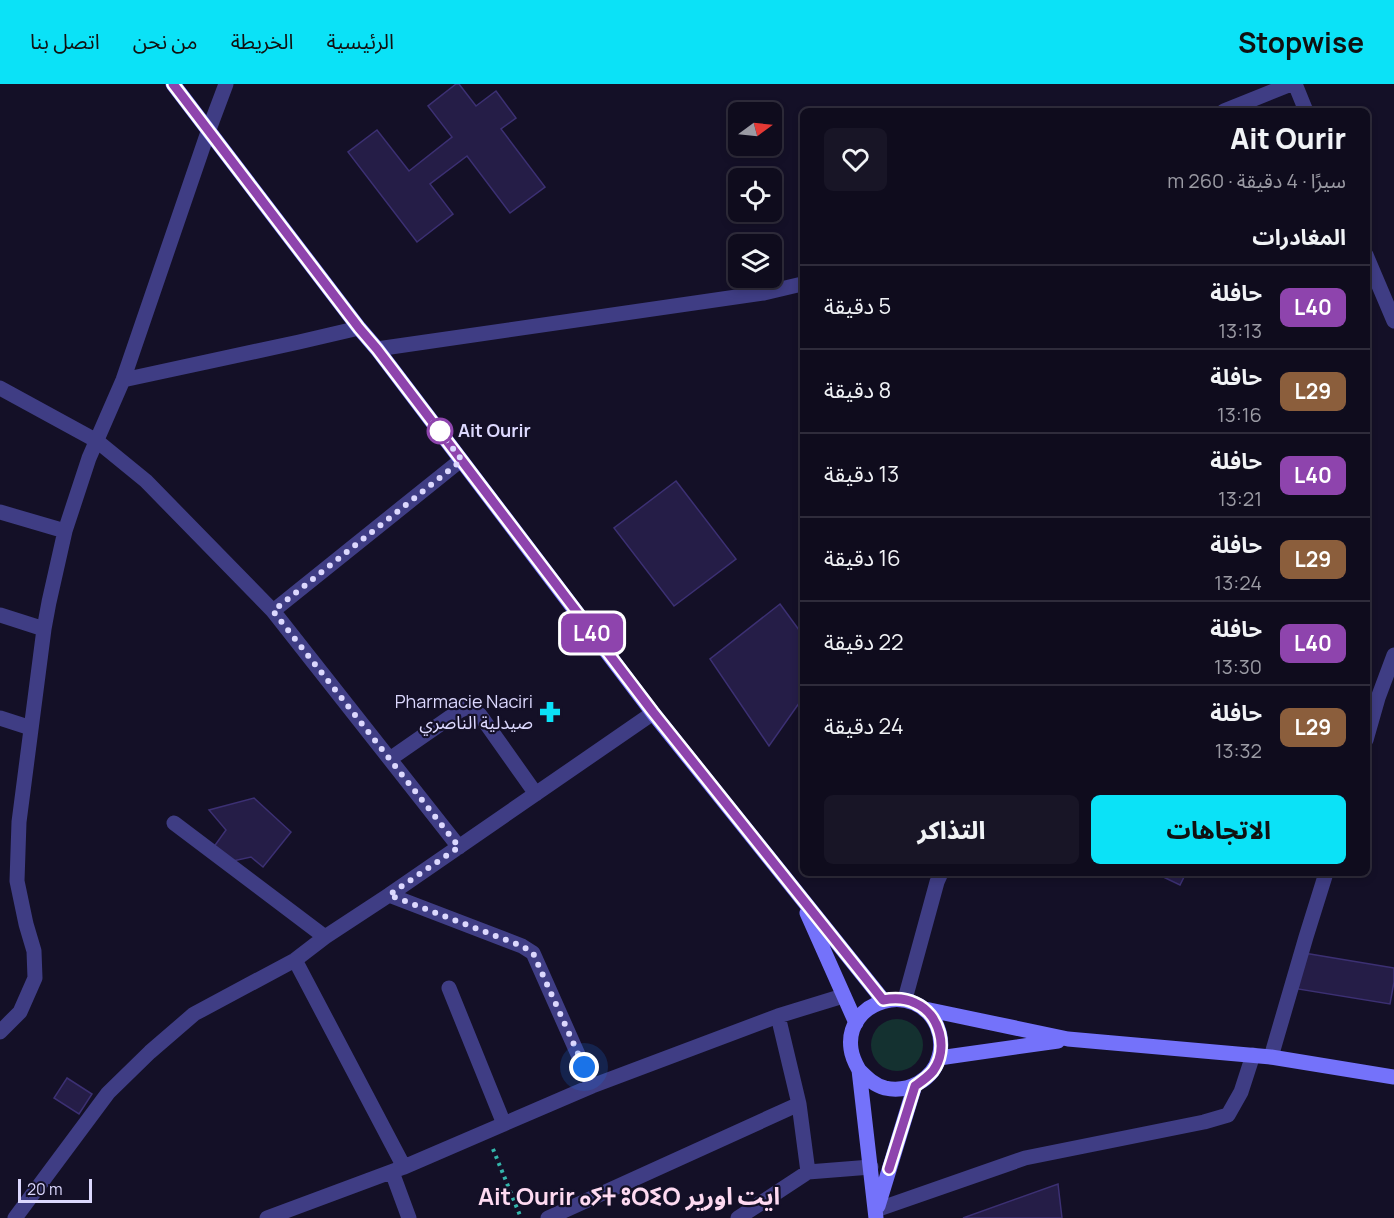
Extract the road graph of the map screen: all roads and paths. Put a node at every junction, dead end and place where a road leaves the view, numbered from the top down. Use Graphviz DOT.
graph roads {
  1 [pos="172,84"];
  2 [pos="226,84"];
  3 [pos="1293,84"];
  4 [pos="1232,108"];
  5 [pos="1305,108"];
  6 [pos="208,132"];
  7 [pos="1370,264"];
  8 [pos="800,284"];
  9 [pos="1394,321"];
  10 [pos="359,328"];
  11 [pos="377,349"];
  12 [pos="123,380"];
  13 [pos="0,388"];
  14 [pos="97,441"];
  15 [pos="462,460"];
  16 [pos="0,512"];
  17 [pos="65,531"];
  18 [pos="273,611"];
  19 [pos="0,615"];
  20 [pos="44,629"];
  21 [pos="1394,655"];
  22 [pos="653,712"];
  23 [pos="0,718"];
  24 [pos="1370,726"];
  25 [pos="31,728"];
  26 [pos="390,759"];
  27 [pos="536,794"];
  28 [pos="174,823"];
  29 [pos="459,847"];
  30 [pos="940,876"];
  31 [pos="1325,876"];
  32 [pos="799,894"];
  33 [pos="389,895"];
  34 [pos="325,937"];
  35 [pos="295,960"];
  36 [pos="449,988"];
  37 [pos="843,996"];
  38 [pos="905,999"];
  39 [pos="883,1000"];
  40 [pos="925,1009"];
  41 [pos="778,1016"];
  42 [pos="855,1023"];
  43 [pos="0,1032"];
  44 [pos="1068,1039"];
  45 [pos="1253,1055"];
  46 [pos="1271,1057"];
  47 [pos="939,1058"];
  48 [pos="859,1070"];
  49 [pos="1394,1077"];
  50 [pos="592,1086"];
  51 [pos="915,1086"];
  52 [pos="799,1104"];
  53 [pos="504,1124"];
  54 [pos="486,1132"];
  55 [pos="871,1167"];
  56 [pos="398,1169"];
  57 [pos="808,1172"];
  58 [pos="876,1214"];
  59 [pos="15,1218"];
  60 [pos="267,1218"];
  61 [pos="410,1218"];
  62 [pos="521,1218"];
  63 [pos="548,1218"];
  64 [pos="738,1218"];
  1 -- 6 [label="street"];
  2 -- 6 [label="street"];
  3 -- 4 [label="street"];
  3 -- 5 [label="street"];
  6 -- 10 [label="street"];
  6 -- 12 [label="street"];
  7 -- 9 [label="street"];
  8 -- 11 [label="street"];
  10 -- 11 [label="street"];
  10 -- 12 [label="street"];
  11 -- 15 [label="street"];
  12 -- 14 [label="street"];
  13 -- 14 [label="street"];
  14 -- 17 [label="street"];
  14 -- 18 [label="street"];
  15 -- 18 [label="street"];
  15 -- 22 [label="street"];
  16 -- 17 [label="street"];
  17 -- 20 [label="street"];
  18 -- 26 [label="street"];
  19 -- 20 [label="street"];
  20 -- 25 [label="street"];
  21 -- 24 [label="street"];
  22 -- 27 [label="street"];
  22 -- 32 [label="street"];
  23 -- 25 [label="street"];
  25 -- 43 [label="street"];
  26 -- 27 [label="street"];
  26 -- 29 [label="street"];
  27 -- 29 [label="street"];
  28 -- 34 [label="street"];
  29 -- 33 [label="street"];
  30 -- 38 [label="street"];
  31 -- 46 [label="street"];
  32 -- 37 [label="street"];
  32 -- 39 [label="street"];
  33 -- 34 [label="street"];
  33 -- 50 [label="street"];
  34 -- 35 [label="street"];
  35 -- 56 [label="street"];
  35 -- 59 [label="street"];
  36 -- 53 [label="street"];
  37 -- 41 [label="street"];
  37 -- 42 [label="street"];
  38 -- 39 [label="street"];
  38 -- 40 [label="street"];
  39 -- 42 [label="street"];
  40 -- 44 [label="street"];
  40 -- 47 [label="street"];
  41 -- 50 [label="street"];
  41 -- 52 [label="street"];
  42 -- 48 [label="street"];
  44 -- 45 [label="street"];
  44 -- 47 [label="street"];
  45 -- 46 [label="street"];
  45 -- 58 [label="street"];
  46 -- 49 [label="street"];
  47 -- 51 [label="street"];
  48 -- 51 [label="street"];
  48 -- 55 [label="street"];
  50 -- 53 [label="street"];
  51 -- 58 [label="street"];
  52 -- 57 [label="street"];
  52 -- 63 [label="street"];
  53 -- 54 [label="street"];
  54 -- 56 [label="street"];
  54 -- 62 [label="path"];
  55 -- 57 [label="street"];
  55 -- 58 [label="street"];
  56 -- 60 [label="street"];
  56 -- 61 [label="street"];
  57 -- 64 [label="street"];
}
